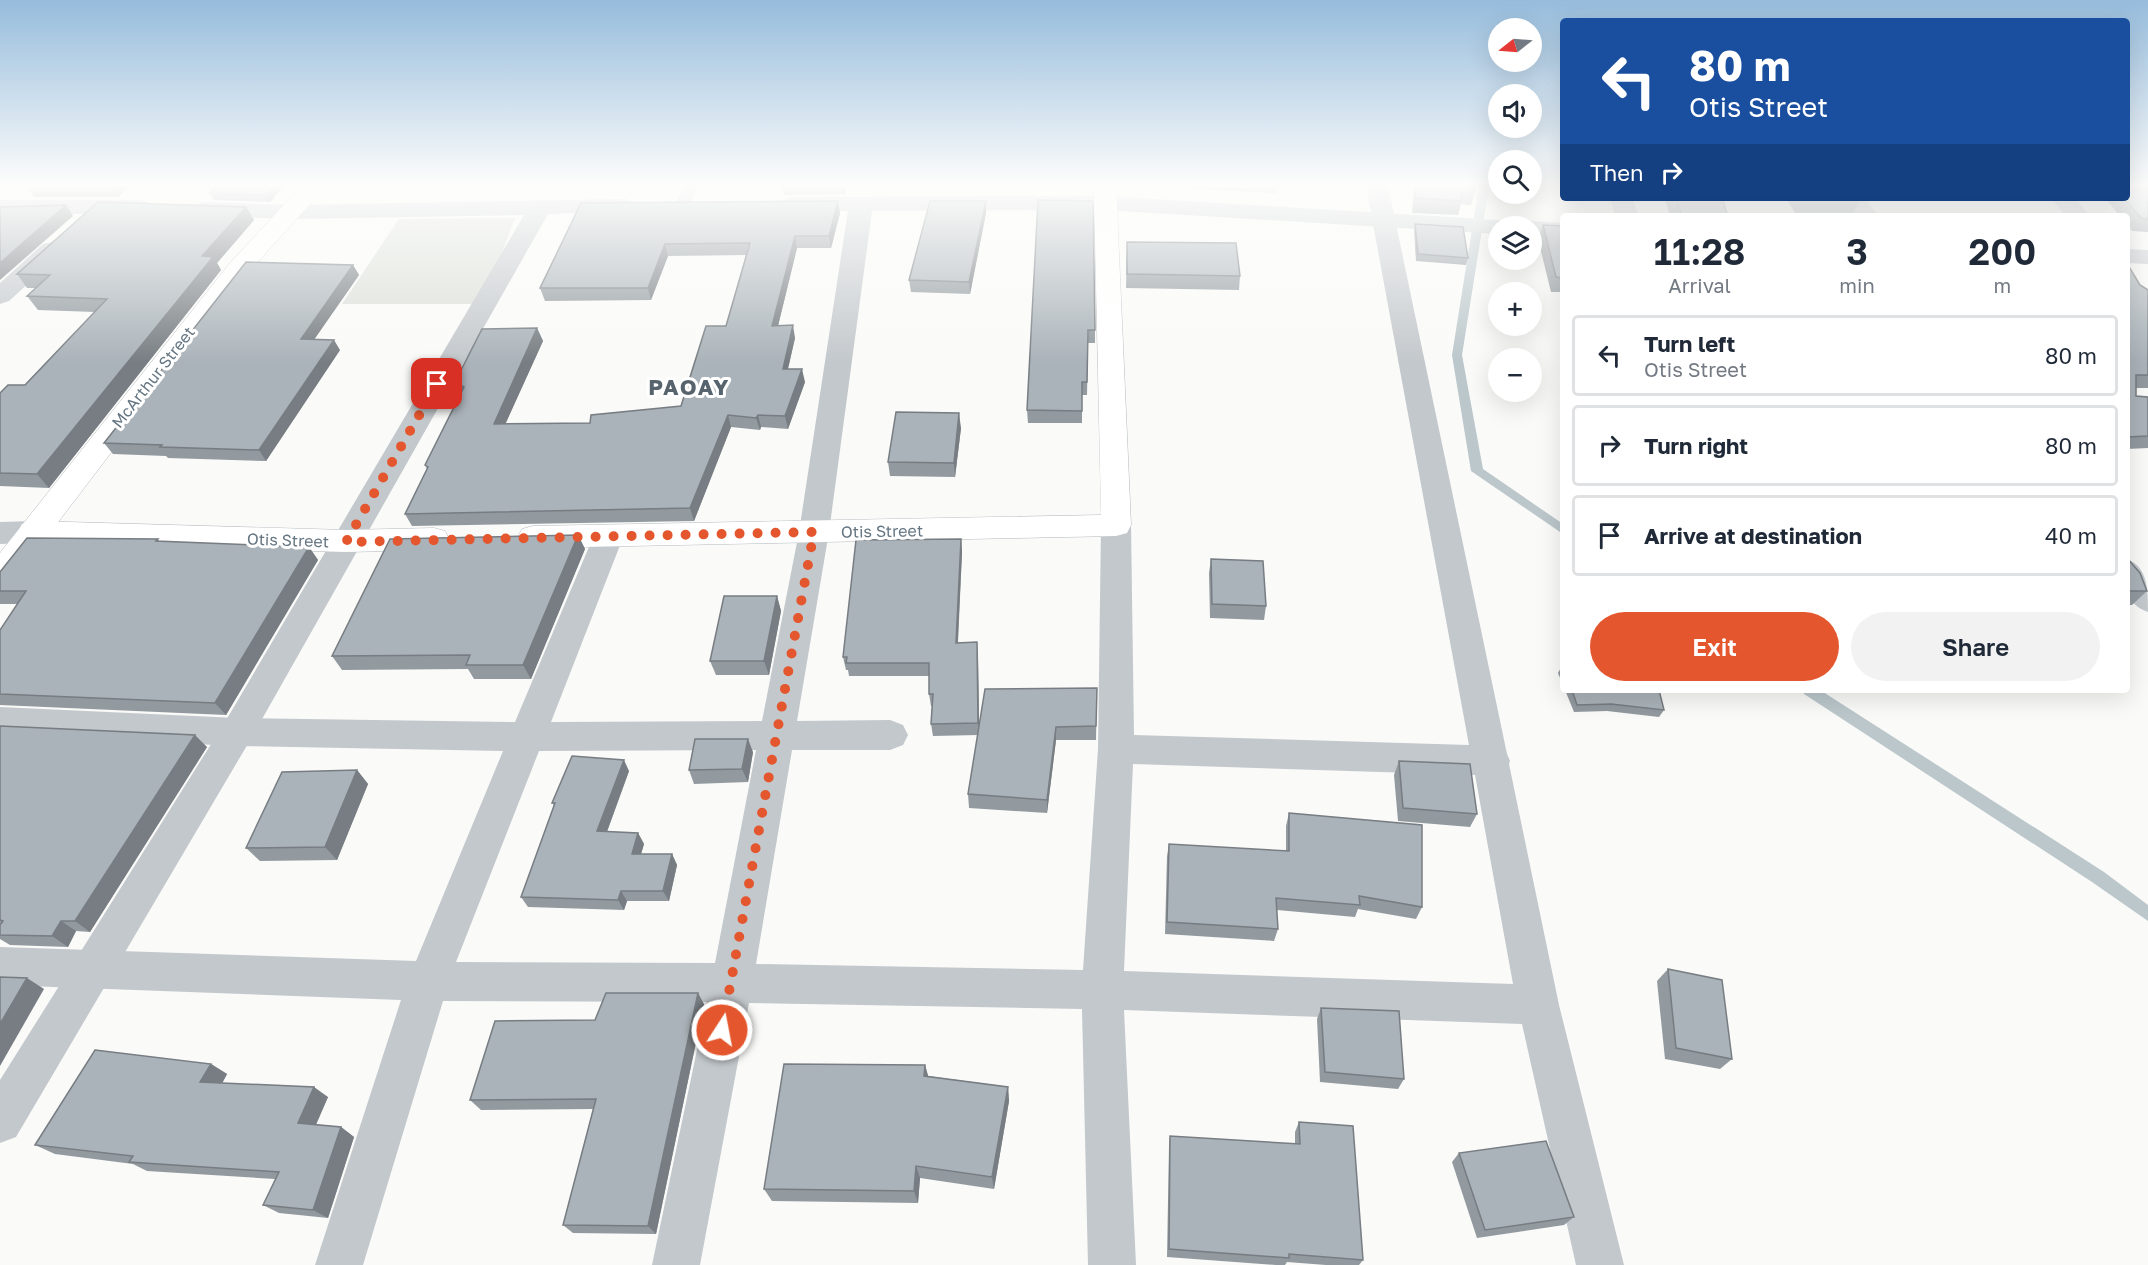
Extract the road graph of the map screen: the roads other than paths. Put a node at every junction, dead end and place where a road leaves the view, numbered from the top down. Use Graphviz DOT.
graph roads {
  1 [pos="57,245"];
  2 [pos="261,245"];
  3 [pos="518,245"];
  4 [pos="855,245"];
  5 [pos="1107,245"];
  6 [pos="1390,245"];
  7 [pos="2130,256"];
  8 [pos="2148,257"];
  9 [pos="0,296"];
  10 [pos="1116,525"];
  11 [pos="33,532"];
  12 [pos="814,532"];
  13 [pos="0,533"];
  14 [pos="609,536"];
  15 [pos="501,538"];
  16 [pos="465,539"];
  17 [pos="346,542"];
  18 [pos="2130,575"];
  19 [pos="0,576"];
  20 [pos="2148,600"];
  21 [pos="0,721"];
  22 [pos="237,732"];
  23 [pos="776,735"];
  24 [pos="890,735"];
  25 [pos="526,737"];
  26 [pos="1116,749"];
  27 [pos="1492,761"];
  28 [pos="0,966"];
  29 [pos="91,969"];
  30 [pos="428,981"];
  31 [pos="732,982"];
  32 [pos="1102,990"];
  33 [pos="1538,1005"];
  34 [pos="0,1121"];
  35 [pos="339,1265"];
  36 [pos="676,1265"];
  37 [pos="1112,1265"];
  38 [pos="1600,1265"];
  1 -- 9 [label="street"];
  2 -- 11 [label="main road, McArthur Street"];
  3 -- 17 [label="street"];
  4 -- 12 [label="street"];
  5 -- 10 [label="main road"];
  6 -- 27 [label="street"];
  7 -- 8 [label="street"];
  10 -- 12 [label="main road, Otis Street"];
  10 -- 26 [label="street"];
  11 -- 13 [label="street, Otis Street"];
  11 -- 17 [label="main road, Otis Street"];
  11 -- 19 [label="main road, McArthur Street"];
  12 -- 14 [label="main road, Otis Street"];
  12 -- 23 [label="street"];
  14 -- 15 [label="main road, Otis Street"];
  14 -- 25 [label="street"];
  16 -- 17 [label="main road, Otis Street"];
  17 -- 22 [label="street"];
  18 -- 20 [label="street"];
  21 -- 22 [label="street"];
  22 -- 25 [label="street"];
  22 -- 29 [label="street"];
  23 -- 24 [label="street"];
  23 -- 25 [label="street"];
  23 -- 31 [label="street"];
  25 -- 30 [label="street"];
  26 -- 27 [label="street"];
  26 -- 32 [label="street"];
  27 -- 33 [label="street"];
  28 -- 29 [label="street"];
  29 -- 30 [label="street"];
  29 -- 34 [label="street"];
  30 -- 31 [label="street"];
  30 -- 35 [label="street"];
  31 -- 32 [label="street"];
  31 -- 36 [label="street"];
  32 -- 33 [label="street"];
  32 -- 37 [label="street"];
  33 -- 38 [label="street"];
}
